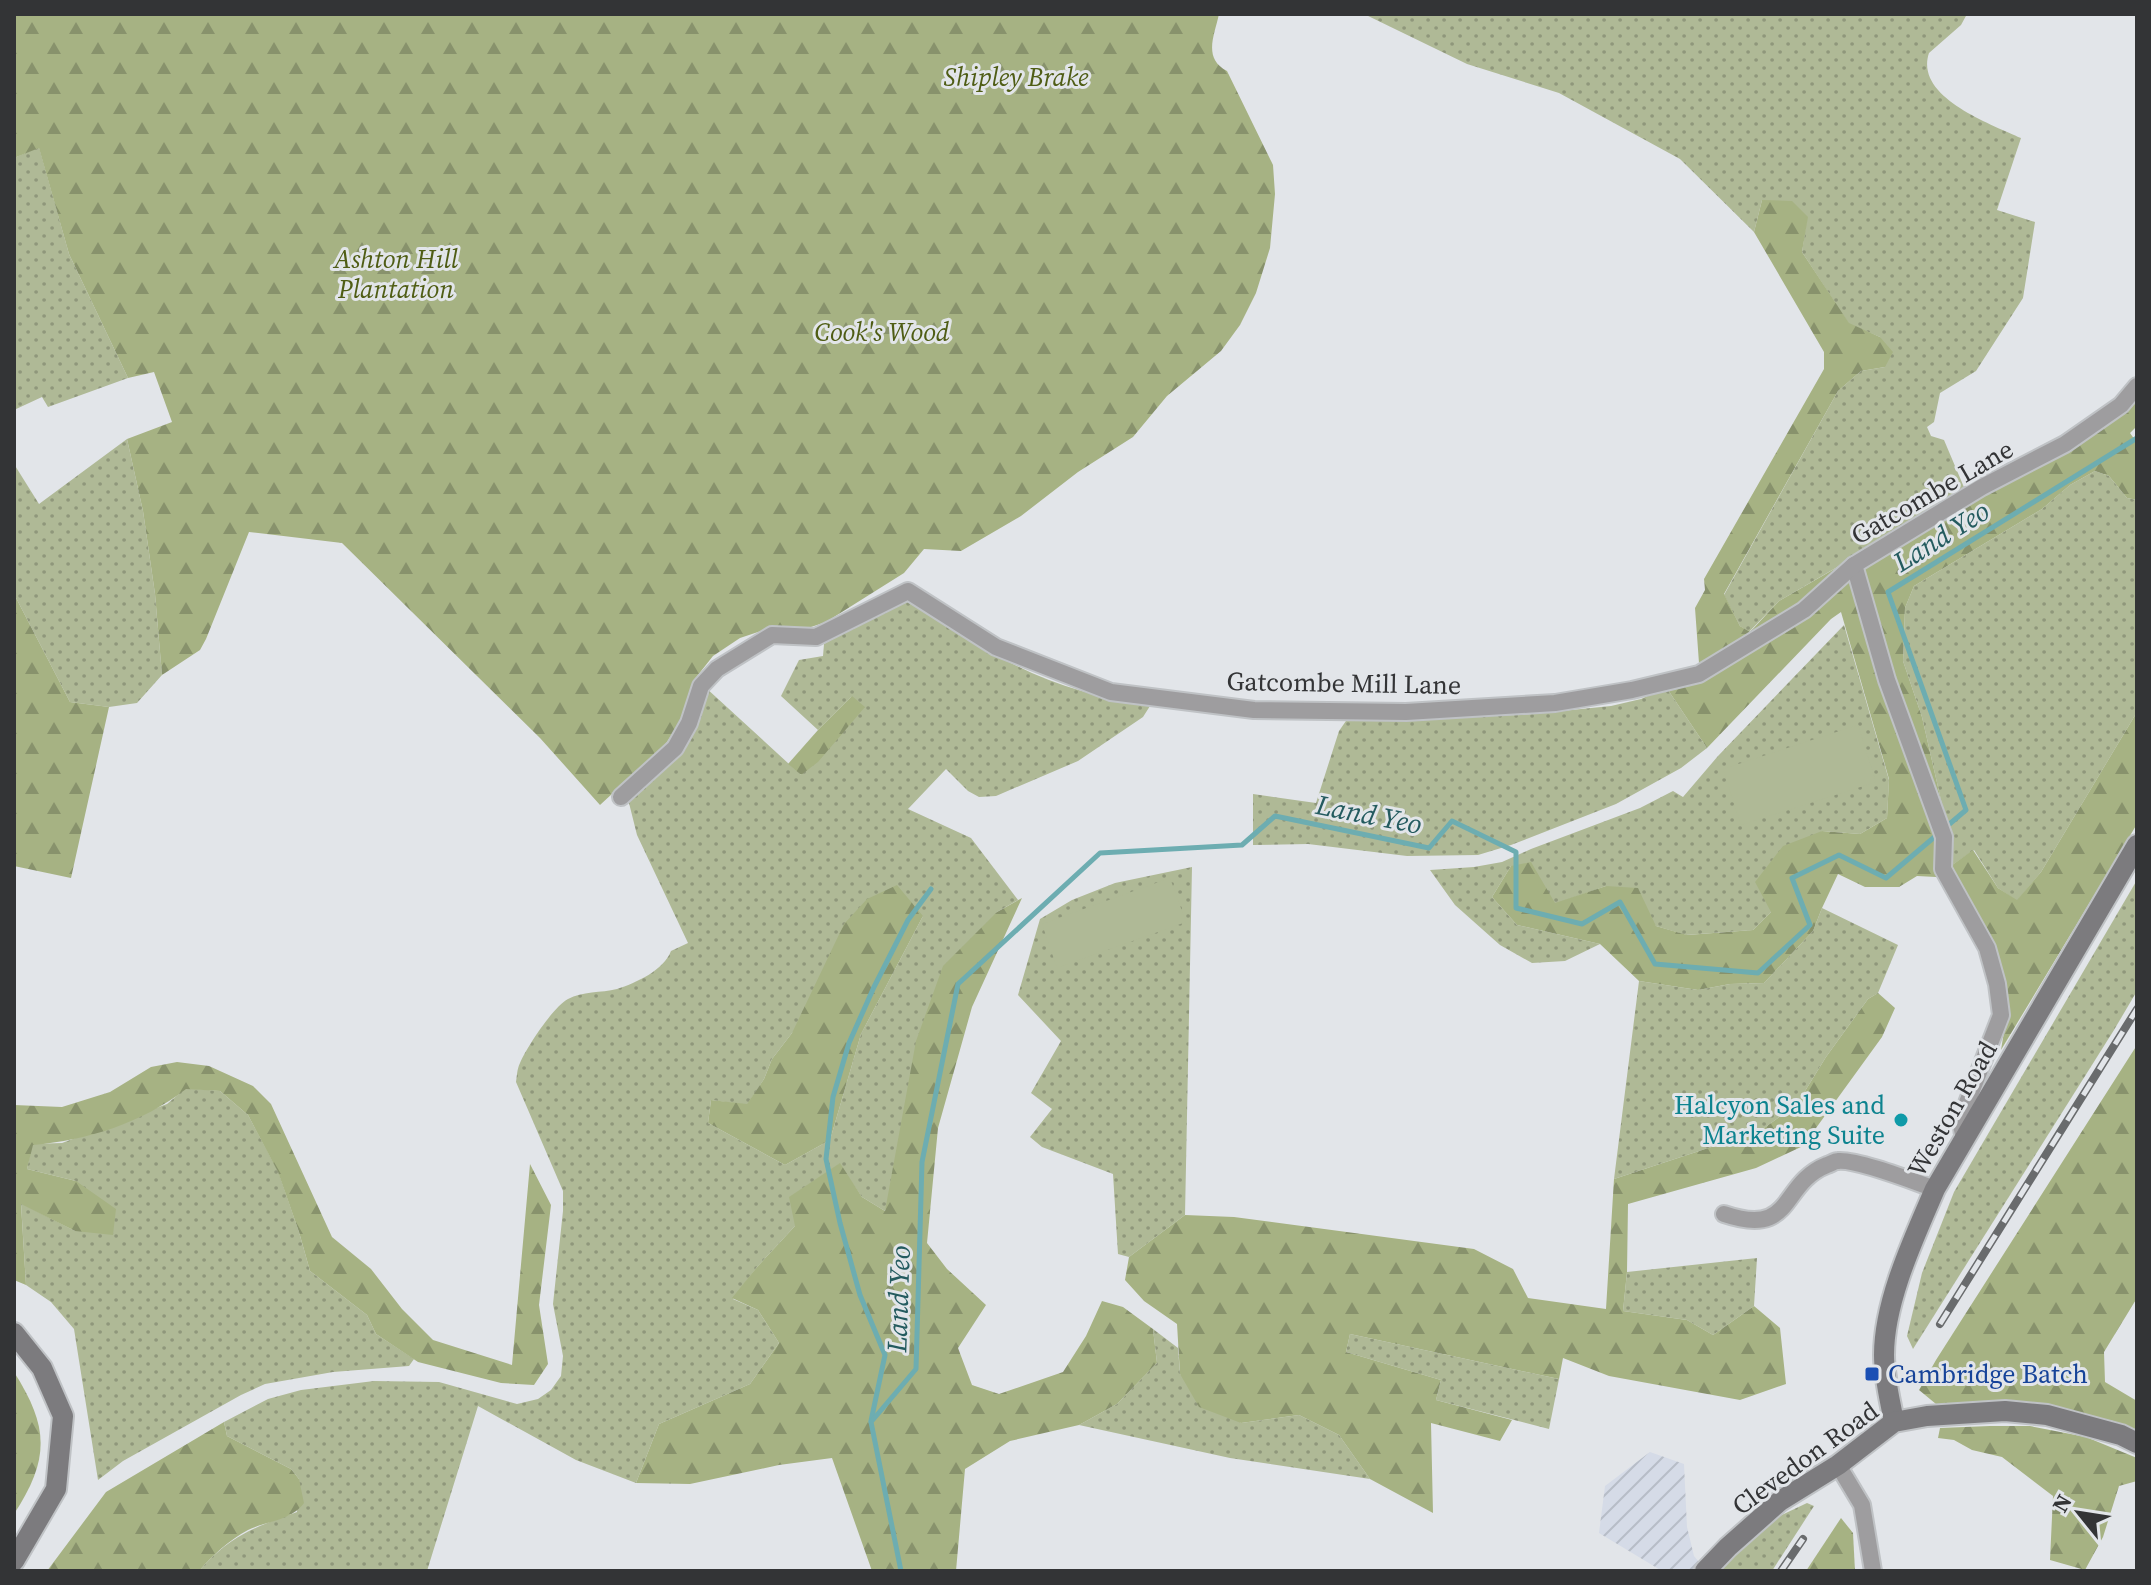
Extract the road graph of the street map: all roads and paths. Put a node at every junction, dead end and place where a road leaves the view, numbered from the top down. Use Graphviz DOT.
graph roads {
  1 [pos="2137,386"];
  2 [pos="1854,565"];
  3 [pos="621,797"];
  4 [pos="2137,845"];
  5 [pos="1964,1138"];
  6 [pos="1935,1189"];
  7 [pos="1724,1214"];
  8 [pos="14,1333"];
  9 [pos="1894,1422"];
  10 [pos="2137,1443"];
  11 [pos="1838,1465"];
  12 [pos="14,1561"];
  13 [pos="1705,1571"];
  14 [pos="1873,1571"];
  1 -- 2 [label="street, Gatcombe Lane"];
  2 -- 3 [label="street, Gatcombe Mill Lane"];
  2 -- 5 [label="street, Gatcombe Lane"];
  4 -- 5 [label="main road, Weston Road"];
  5 -- 6 [label="main road, Weston Road"];
  6 -- 7 [label="street"];
  6 -- 9 [label="main road, Weston Road"];
  8 -- 12 [label="main road"];
  9 -- 10 [label="main road, Clevedon Road"];
  9 -- 11 [label="main road, Clevedon Road"];
  11 -- 13 [label="main road, Clevedon Road"];
  11 -- 14 [label="street"];
}
